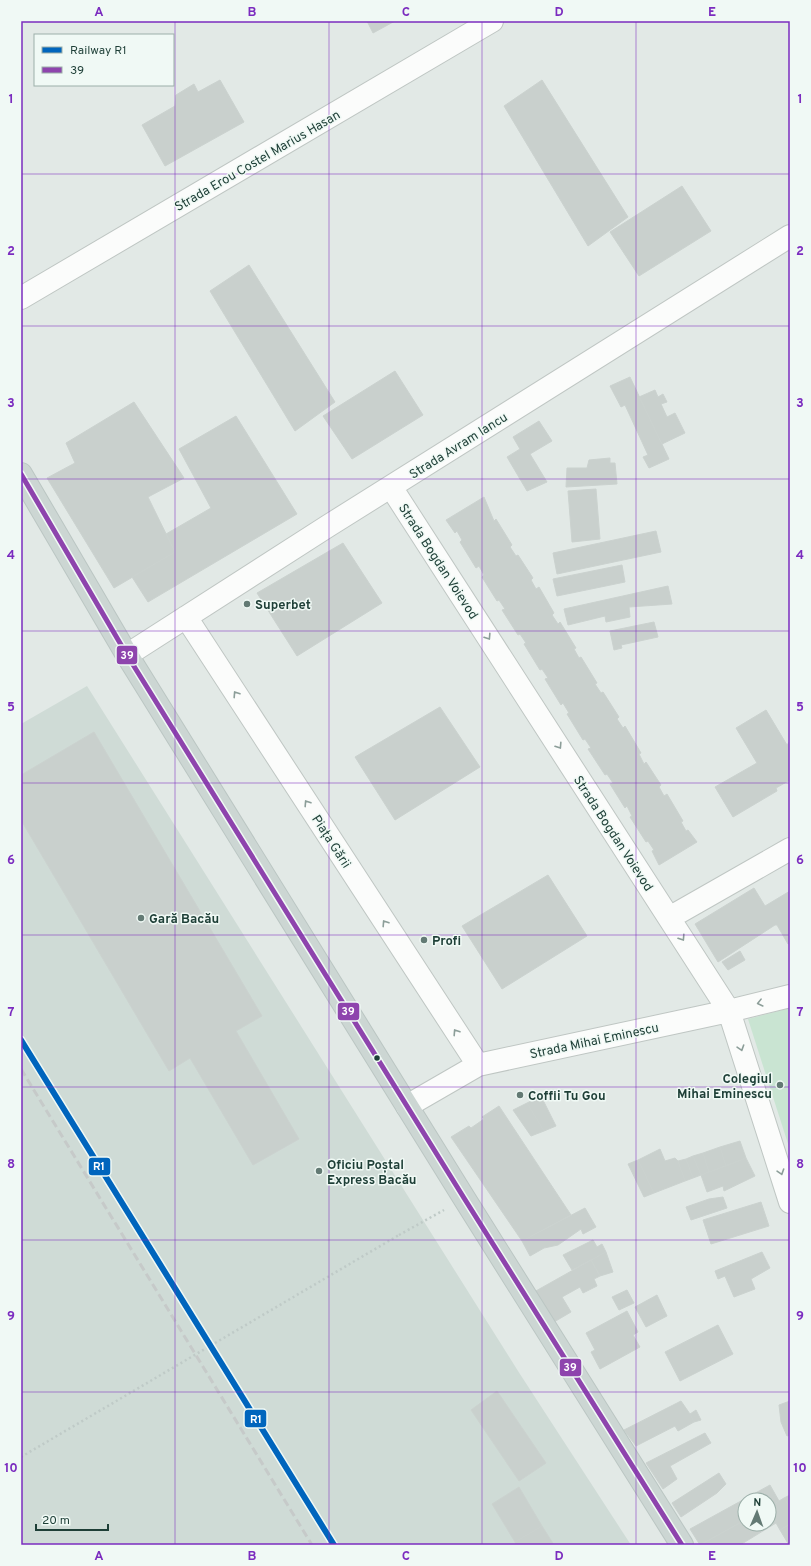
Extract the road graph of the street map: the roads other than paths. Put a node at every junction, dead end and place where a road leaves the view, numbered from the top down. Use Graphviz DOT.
graph roads {
  1 [pos="492,21"];
  2 [pos="790,236"];
  3 [pos="21,298"];
  4 [pos="21,474"];
  5 [pos="391,487"];
  6 [pos="186,617"];
  7 [pos="127,655"];
  8 [pos="790,849"];
  9 [pos="670,918"];
  10 [pos="790,996"];
  11 [pos="729,1011"];
  12 [pos="478,1065"];
  13 [pos="407,1106"];
  14 [pos="790,1202"];
  15 [pos="682,1545"];
  1 -- 3 [label="street, Strada Erou Costel Marius Hasan"];
  2 -- 5 [label="street, Strada Avram Iancu"];
  4 -- 7 [label="main road"];
  5 -- 6 [label="street, Strada Avram Iancu"];
  5 -- 9 [label="street, Strada Bogdan Voievod, one-way"];
  6 -- 7 [label="street, Strada Avram Iancu"];
  12 -- 6 [label="street, Piața Gării, one-way"];
  7 -- 13 [label="main road"];
  8 -- 9 [label="street"];
  9 -- 11 [label="street, Strada Bogdan Voievod, one-way"];
  10 -- 11 [label="street, Strada Mihai Eminescu, one-way"];
  11 -- 12 [label="street, Strada Mihai Eminescu"];
  11 -- 14 [label="street, Strada Bogdan Voievod, one-way"];
  12 -- 13 [label="street, Strada Mihai Eminescu"];
  13 -- 15 [label="main road"];
}
